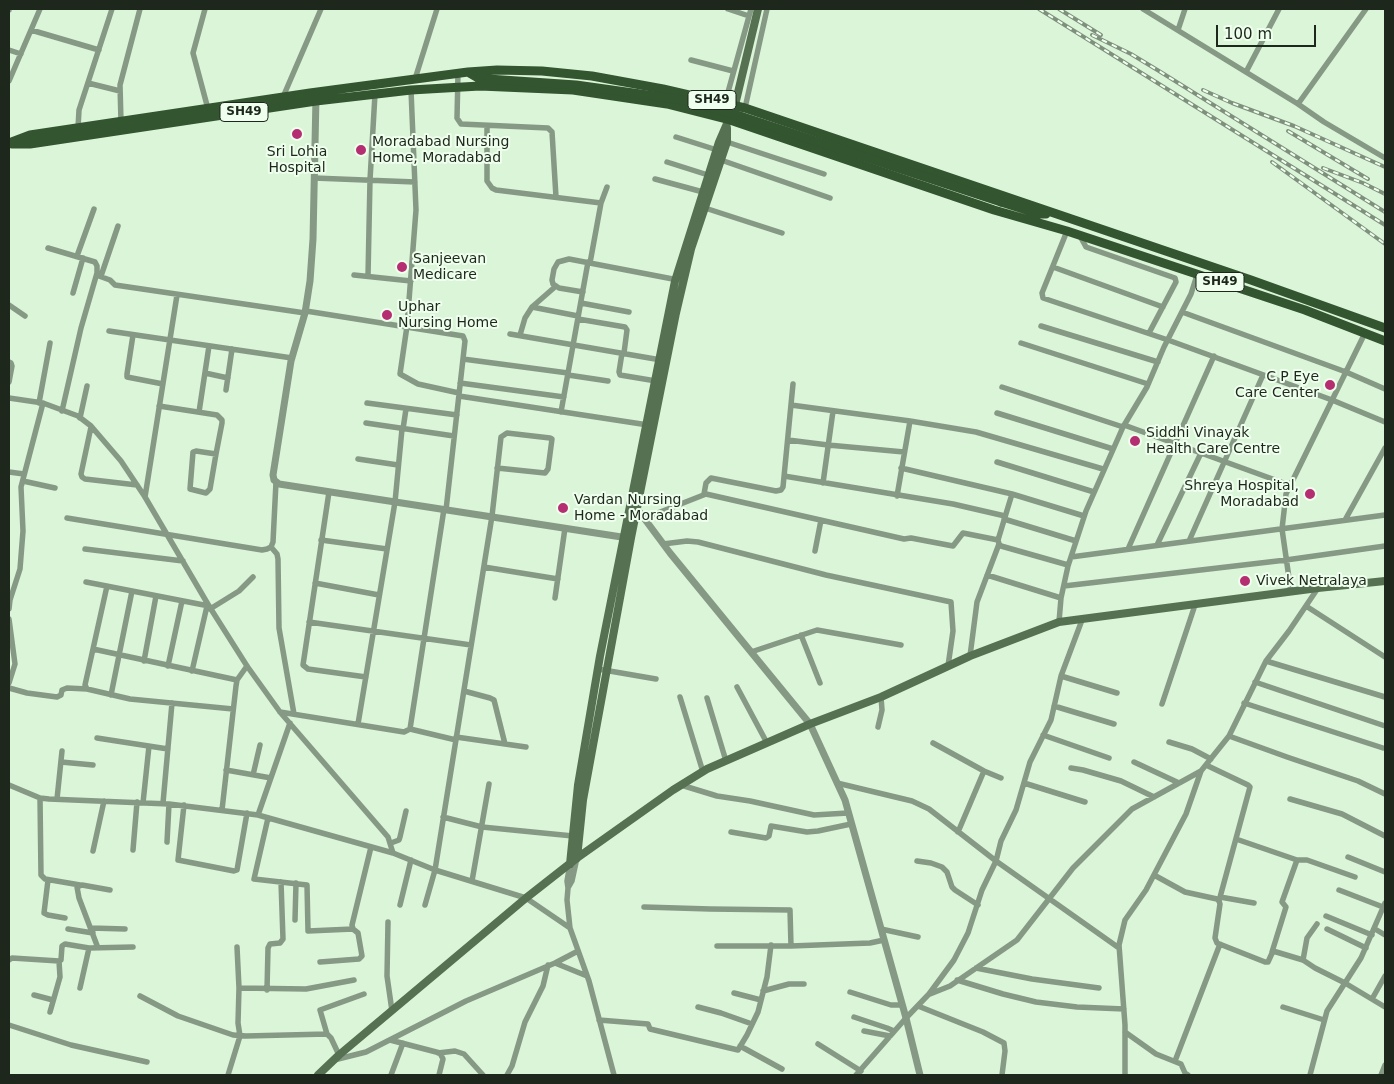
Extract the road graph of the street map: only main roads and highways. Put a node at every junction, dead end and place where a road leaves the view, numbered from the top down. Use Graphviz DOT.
graph roads {
  1 [pos="758,9"];
  2 [pos="468,72"];
  3 [pos="484,79"];
  4 [pos="470,87"];
  5 [pos="316,97"];
  6 [pos="735,105"];
  7 [pos="728,123"];
  8 [pos="9,143"];
  9 [pos="1053,213"];
  10 [pos="1039,214"];
  11 [pos="696,222"];
  12 [pos="1047,225"];
  13 [pos="1385,328"];
  14 [pos="1385,341"];
  15 [pos="663,360"];
  16 [pos="650,426"];
  17 [pos="627,537"];
  18 [pos="1385,581"];
  19 [pos="578,858"];
  20 [pos="570,864"];
  21 [pos="318,1075"];
  1 -- 6 [label="main road"];
  2 -- 3 [label="main road, SH49"];
  2 -- 5 [label="main road, SH49"];
  2 -- 6 [label="main road, SH49"];
  3 -- 4 [label="main road"];
  3 -- 10 [label="main road, SH49, bridge"];
  4 -- 5 [label="main road, SH49"];
  4 -- 7 [label="main road, SH49"];
  5 -- 8 [label="main road, SH49"];
  5 -- 8 [label="main road, SH49"];
  6 -- 7 [label="main road"];
  6 -- 9 [label="main road, SH49"];
  7 -- 11 [label="main road"];
  7 -- 11 [label="main road"];
  7 -- 12 [label="main road, SH49"];
  9 -- 10 [label="main road"];
  9 -- 13 [label="main road, SH49"];
  10 -- 12 [label="main road"];
  11 -- 15 [label="main road"];
  12 -- 14 [label="main road, SH49"];
  15 -- 16 [label="main road"];
  15 -- 16 [label="main road"];
  16 -- 17 [label="main road"];
  16 -- 17 [label="main road"];
  17 -- 19 [label="main road"];
  17 -- 20 [label="main road"];
  18 -- 19 [label="main road"];
  19 -- 20 [label="main road"];
  20 -- 21 [label="main road"];
}
